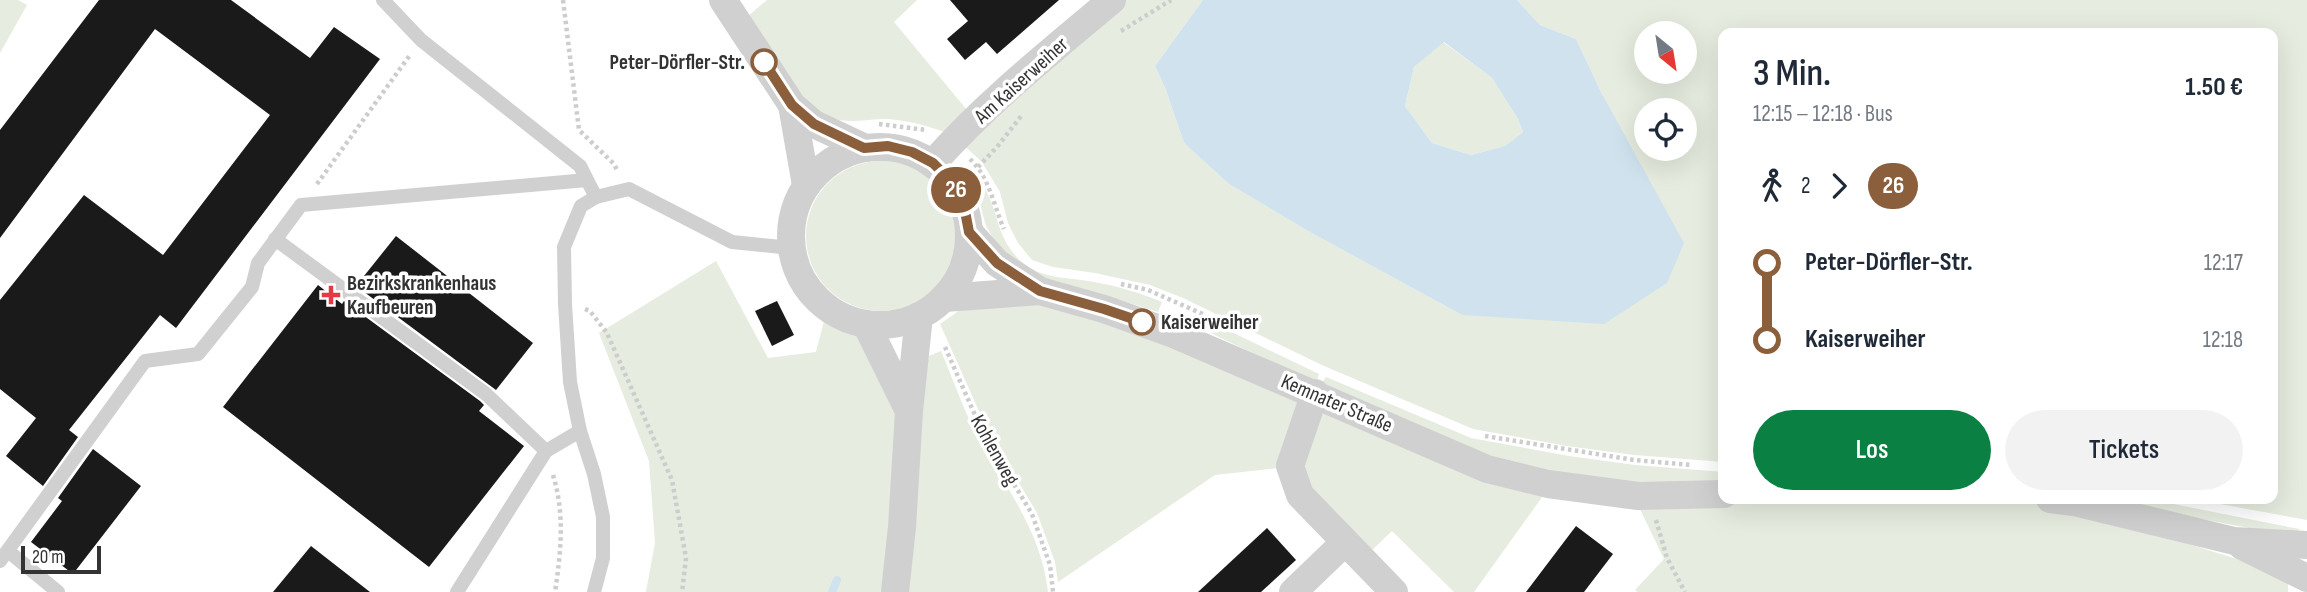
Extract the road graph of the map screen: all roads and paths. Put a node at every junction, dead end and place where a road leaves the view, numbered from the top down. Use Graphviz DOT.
graph roads {
  1 [pos="383,0"];
  2 [pos="563,0"];
  3 [pos="1112,0"];
  4 [pos="736,5"];
  5 [pos="421,40"];
  6 [pos="792,105"];
  7 [pos="870,136"];
  8 [pos="953,141"];
  9 [pos="933,163"];
  10 [pos="587,180"];
  11 [pos="806,185"];
  12 [pos="629,189"];
  13 [pos="596,197"];
  14 [pos="301,205"];
  15 [pos="969,232"];
  16 [pos="1008,237"];
  17 [pos="275,239"];
  18 [pos="791,248"];
  19 [pos="1109,281"];
  20 [pos="1040,291"];
  21 [pos="565,304"];
  22 [pos="930,308"];
  23 [pos="1213,319"];
  24 [pos="866,324"];
  25 [pos="1315,393"];
  26 [pos="909,411"];
  27 [pos="580,431"];
  28 [pos="1472,434"];
  29 [pos="546,451"];
  30 [pos="1698,465"];
  31 [pos="1718,494"];
  32 [pos="1644,496"];
  33 [pos="2082,504"];
  34 [pos="2234,541"];
  35 [pos="1344,543"];
  36 [pos="2307,545"];
  37 [pos="4,556"];
  38 [pos="2307,578"];
  39 [pos="58,592"];
  40 [pos="457,592"];
  41 [pos="555,592"];
  42 [pos="594,592"];
  43 [pos="682,592"];
  44 [pos="895,592"];
  45 [pos="1053,592"];
  46 [pos="1293,592"];
  47 [pos="1394,592"];
  48 [pos="1685,592"];
  1 -- 5 [label="lane"];
  2 -- 12 [label="path"];
  3 -- 8 [label="street, Am Kaiserweiher"];
  4 -- 6 [label="street"];
  5 -- 10 [label="lane"];
  5 -- 14 [label="path"];
  6 -- 7 [label="street"];
  6 -- 11 [label="street"];
  7 -- 8 [label="path"];
  7 -- 9 [label="street"];
  7 -- 11 [label="street"];
  8 -- 9 [label="street, Am Kaiserweiher"];
  8 -- 16 [label="path"];
  9 -- 15 [label="street"];
  10 -- 13 [label="lane"];
  10 -- 14 [label="lane"];
  11 -- 18 [label="street"];
  12 -- 13 [label="lane"];
  12 -- 18 [label="lane"];
  13 -- 21 [label="lane"];
  14 -- 17 [label="lane"];
  15 -- 20 [label="street, Kemnater Straße"];
  15 -- 22 [label="street"];
  17 -- 29 [label="lane"];
  17 -- 37 [label="lane"];
  18 -- 24 [label="street"];
  19 -- 23 [label="path"];
  20 -- 22 [label="street, Kemnater Straße"];
  20 -- 25 [label="street, Kemnater Straße"];
  21 -- 27 [label="lane"];
  21 -- 43 [label="path"];
  22 -- 24 [label="street"];
  22 -- 26 [label="street"];
  22 -- 45 [label="path, Kohlenweg"];
  24 -- 26 [label="street"];
  25 -- 32 [label="street, Kemnater Straße"];
  25 -- 35 [label="street"];
  26 -- 44 [label="street"];
  27 -- 29 [label="lane"];
  27 -- 42 [label="lane"];
  28 -- 30 [label="path"];
  29 -- 40 [label="lane"];
  29 -- 41 [label="path"];
  31 -- 32 [label="street, Kemnater Straße"];
  32 -- 48 [label="path"];
  33 -- 34 [label="street"];
  34 -- 36 [label="street"];
  34 -- 38 [label="street"];
  35 -- 46 [label="street"];
  35 -- 47 [label="street"];
  37 -- 39 [label="lane"];
}
